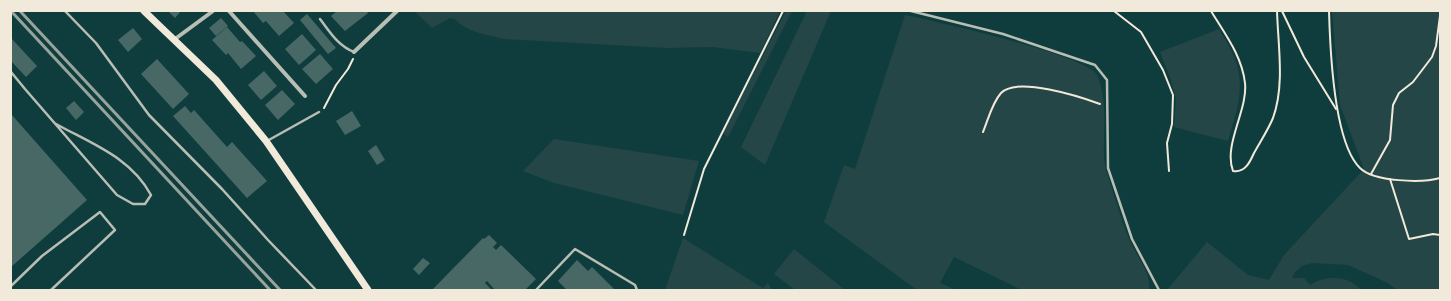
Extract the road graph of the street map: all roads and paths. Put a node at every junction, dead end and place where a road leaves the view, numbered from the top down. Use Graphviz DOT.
graph roads {
  1 [pos="64,11"];
  2 [pos="144,11"];
  3 [pos="213,11"];
  4 [pos="229,11"];
  5 [pos="397,11"];
  6 [pos="783,11"];
  7 [pos="910,11"];
  8 [pos="1114,11"];
  9 [pos="1211,11"];
  10 [pos="1278,11"];
  11 [pos="1282,11"];
  12 [pos="1329,11"];
  13 [pos="1440,16"];
  14 [pos="320,19"];
  15 [pos="175,39"];
  16 [pos="354,52"];
  17 [pos="11,72"];
  18 [pos="304,96"];
  19 [pos="1107,106"];
  20 [pos="1337,110"];
  21 [pos="319,112"];
  22 [pos="56,124"];
  23 [pos="982,132"];
  24 [pos="266,141"];
  25 [pos="1169,172"];
  26 [pos="1371,174"];
  27 [pos="1440,178"];
  28 [pos="1390,179"];
  29 [pos="1440,235"];
  30 [pos="684,236"];
  31 [pos="11,286"];
  32 [pos="51,290"];
  33 [pos="316,290"];
  34 [pos="368,290"];
  35 [pos="536,290"];
  36 [pos="636,290"];
  37 [pos="1158,290"];
  1 -- 33 [label="lane"];
  2 -- 15 [label="main road"];
  3 -- 15 [label="street"];
  4 -- 18 [label="street"];
  5 -- 16 [label="street"];
  6 -- 30 [label="path"];
  7 -- 19 [label="lane"];
  8 -- 25 [label="path"];
  9 -- 10 [label="path"];
  11 -- 20 [label="path"];
  12 -- 20 [label="path"];
  13 -- 26 [label="path"];
  14 -- 16 [label="lane"];
  15 -- 24 [label="main road"];
  16 -- 21 [label="path"];
  17 -- 22 [label="lane"];
  19 -- 23 [label="path"];
  19 -- 37 [label="lane"];
  20 -- 26 [label="path"];
  21 -- 24 [label="lane"];
  22 -- 22 [label="lane"];
  24 -- 34 [label="main road"];
  26 -- 28 [label="path"];
  27 -- 28 [label="path"];
  28 -- 29 [label="path"];
  31 -- 32 [label="lane"];
  35 -- 36 [label="lane"];
}
